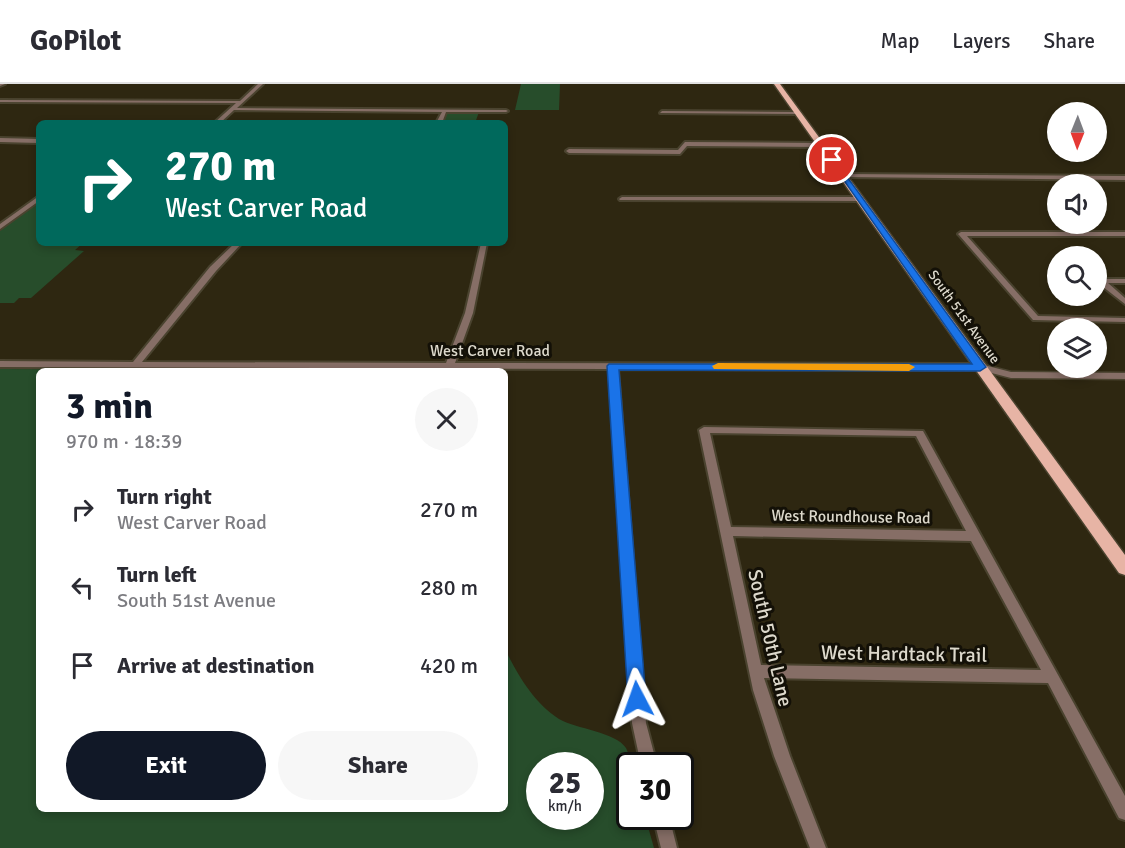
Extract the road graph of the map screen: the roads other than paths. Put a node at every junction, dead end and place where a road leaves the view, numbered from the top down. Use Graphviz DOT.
graph roads {
  1 [pos="261,84"];
  2 [pos="777,84"];
  3 [pos="0,100"];
  4 [pos="240,102"];
  5 [pos="233,108"];
  6 [pos="445,110"];
  7 [pos="506,111"];
  8 [pos="662,112"];
  9 [pos="797,113"];
  10 [pos="220,120"];
  11 [pos="440,120"];
  12 [pos="0,140"];
  13 [pos="36,141"];
  14 [pos="820,145"];
  15 [pos="569,151"];
  16 [pos="843,176"];
  17 [pos="1125,178"];
  18 [pos="622,199"];
  19 [pos="860,199"];
  20 [pos="36,200"];
  21 [pos="0,227"];
  22 [pos="1125,234"];
  23 [pos="236,246"];
  24 [pos="483,246"];
  25 [pos="1125,281"];
  26 [pos="1125,302"];
  27 [pos="1125,320"];
  28 [pos="139,360"];
  29 [pos="0,364"];
  30 [pos="449,366"];
  31 [pos="613,366"];
  32 [pos="980,367"];
  33 [pos="1125,369"];
  34 [pos="1125,376"];
  35 [pos="726,531"];
  36 [pos="975,536"];
  37 [pos="1125,568"];
  38 [pos="756,671"];
  39 [pos="1052,677"];
  40 [pos="646,752"];
  41 [pos="1125,812"];
  42 [pos="664,830"];
  43 [pos="669,848"];
  44 [pos="818,848"];
  1 -- 4 [label="street"];
  2 -- 9 [label="main road, South 51st Avenue"];
  3 -- 4 [label="street"];
  4 -- 5 [label="street"];
  5 -- 6 [label="street"];
  5 -- 10 [label="street"];
  6 -- 7 [label="street"];
  6 -- 11 [label="street"];
  8 -- 9 [label="street"];
  9 -- 14 [label="main road, South 51st Avenue"];
  12 -- 13 [label="street"];
  14 -- 15 [label="street"];
  14 -- 16 [label="main road, South 51st Avenue"];
  16 -- 17 [label="street"];
  16 -- 19 [label="main road, South 51st Avenue"];
  18 -- 19 [label="street"];
  19 -- 32 [label="main road, South 51st Avenue"];
  20 -- 21 [label="street"];
  22 -- 27 [label="street"];
  23 -- 28 [label="street"];
  24 -- 30 [label="street"];
  25 -- 26 [label="street"];
  28 -- 29 [label="street, West Carver Road"];
  28 -- 30 [label="street, West Carver Road"];
  30 -- 31 [label="street, West Carver Road"];
  31 -- 32 [label="street, West Carver Road"];
  31 -- 40 [label="street"];
  32 -- 33 [label="street, West Carver Road"];
  32 -- 34 [label="street, West Carver Road"];
  32 -- 37 [label="main road, South 51st Avenue"];
  35 -- 36 [label="street, West Roundhouse Road"];
  35 -- 36 [label="street, South 50th Lane"];
  35 -- 38 [label="street, South 50th Lane"];
  36 -- 39 [label="street"];
  38 -- 39 [label="street, West Hardtack Trail"];
  38 -- 44 [label="street, South 50th Lane"];
  39 -- 41 [label="street"];
  42 -- 43 [label="street"];
}
